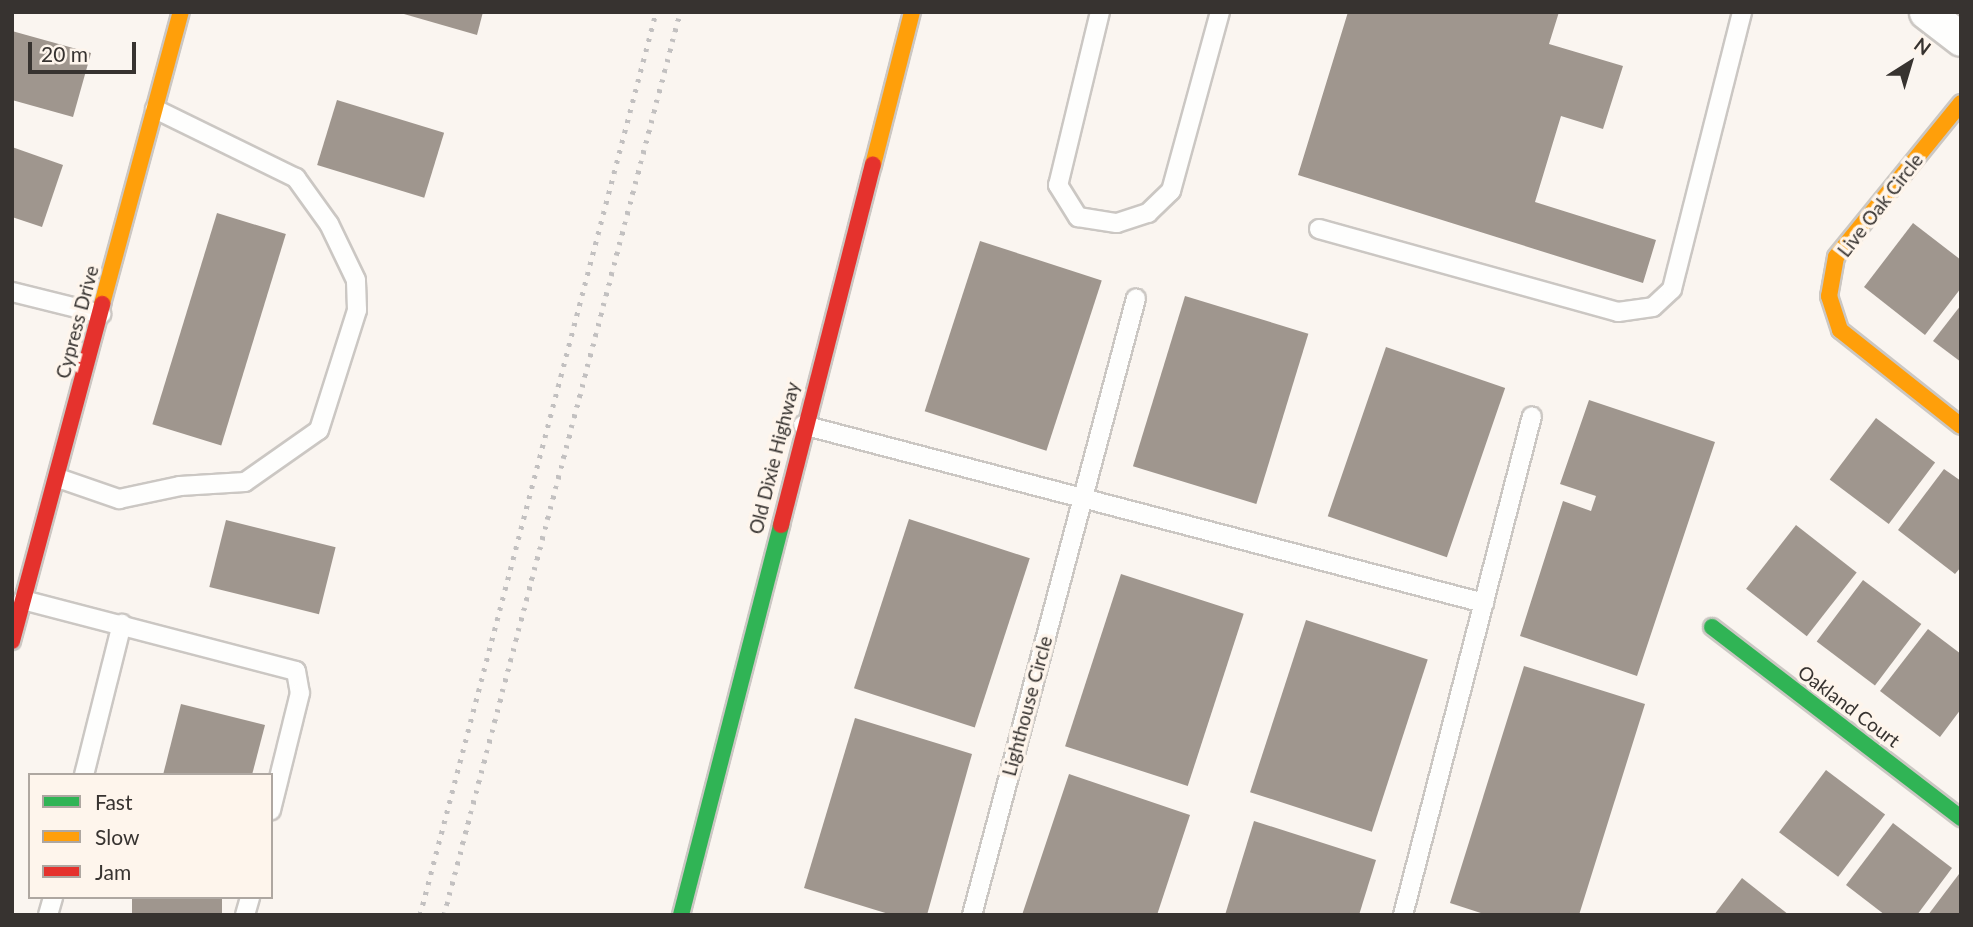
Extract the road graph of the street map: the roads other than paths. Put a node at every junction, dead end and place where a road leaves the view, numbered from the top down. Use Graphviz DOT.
graph roads {
  1 [pos="181,12"];
  2 [pos="912,12"];
  3 [pos="1100,12"];
  4 [pos="1220,12"];
  5 [pos="1742,12"];
  6 [pos="1926,12"];
  7 [pos="1961,39"];
  8 [pos="1961,103"];
  9 [pos="155,109"];
  10 [pos="1319,229"];
  11 [pos="12,292"];
  12 [pos="1136,298"];
  13 [pos="100,314"];
  14 [pos="1532,416"];
  15 [pos="803,425"];
  16 [pos="1961,426"];
  17 [pos="58,478"];
  18 [pos="1082,498"];
  19 [pos="23,600"];
  20 [pos="1484,603"];
  21 [pos="122,624"];
  22 [pos="1712,627"];
  23 [pos="12,641"];
  24 [pos="85,773"];
  25 [pos="273,802"];
  26 [pos="1961,818"];
  27 [pos="681,915"];
  28 [pos="972,915"];
  29 [pos="1402,915"];
  1 -- 9 [label="street, Cypress Drive"];
  2 -- 15 [label="street, Old Dixie Highway"];
  3 -- 4 [label="lane"];
  5 -- 10 [label="lane"];
  6 -- 7 [label="street"];
  8 -- 16 [label="street, Live Oak Circle"];
  9 -- 13 [label="street, Cypress Drive"];
  9 -- 17 [label="lane"];
  11 -- 13 [label="lane"];
  12 -- 18 [label="lane, Lighthouse Circle"];
  13 -- 17 [label="street, Cypress Drive"];
  14 -- 20 [label="lane"];
  15 -- 18 [label="lane"];
  15 -- 27 [label="street, Old Dixie Highway"];
  17 -- 19 [label="street, Cypress Drive"];
  18 -- 20 [label="lane"];
  18 -- 28 [label="lane, Lighthouse Circle"];
  19 -- 21 [label="lane"];
  19 -- 23 [label="street, Cypress Drive"];
  20 -- 29 [label="lane"];
  21 -- 24 [label="lane"];
  21 -- 25 [label="lane"];
  22 -- 26 [label="street, Oakland Court"];
}
